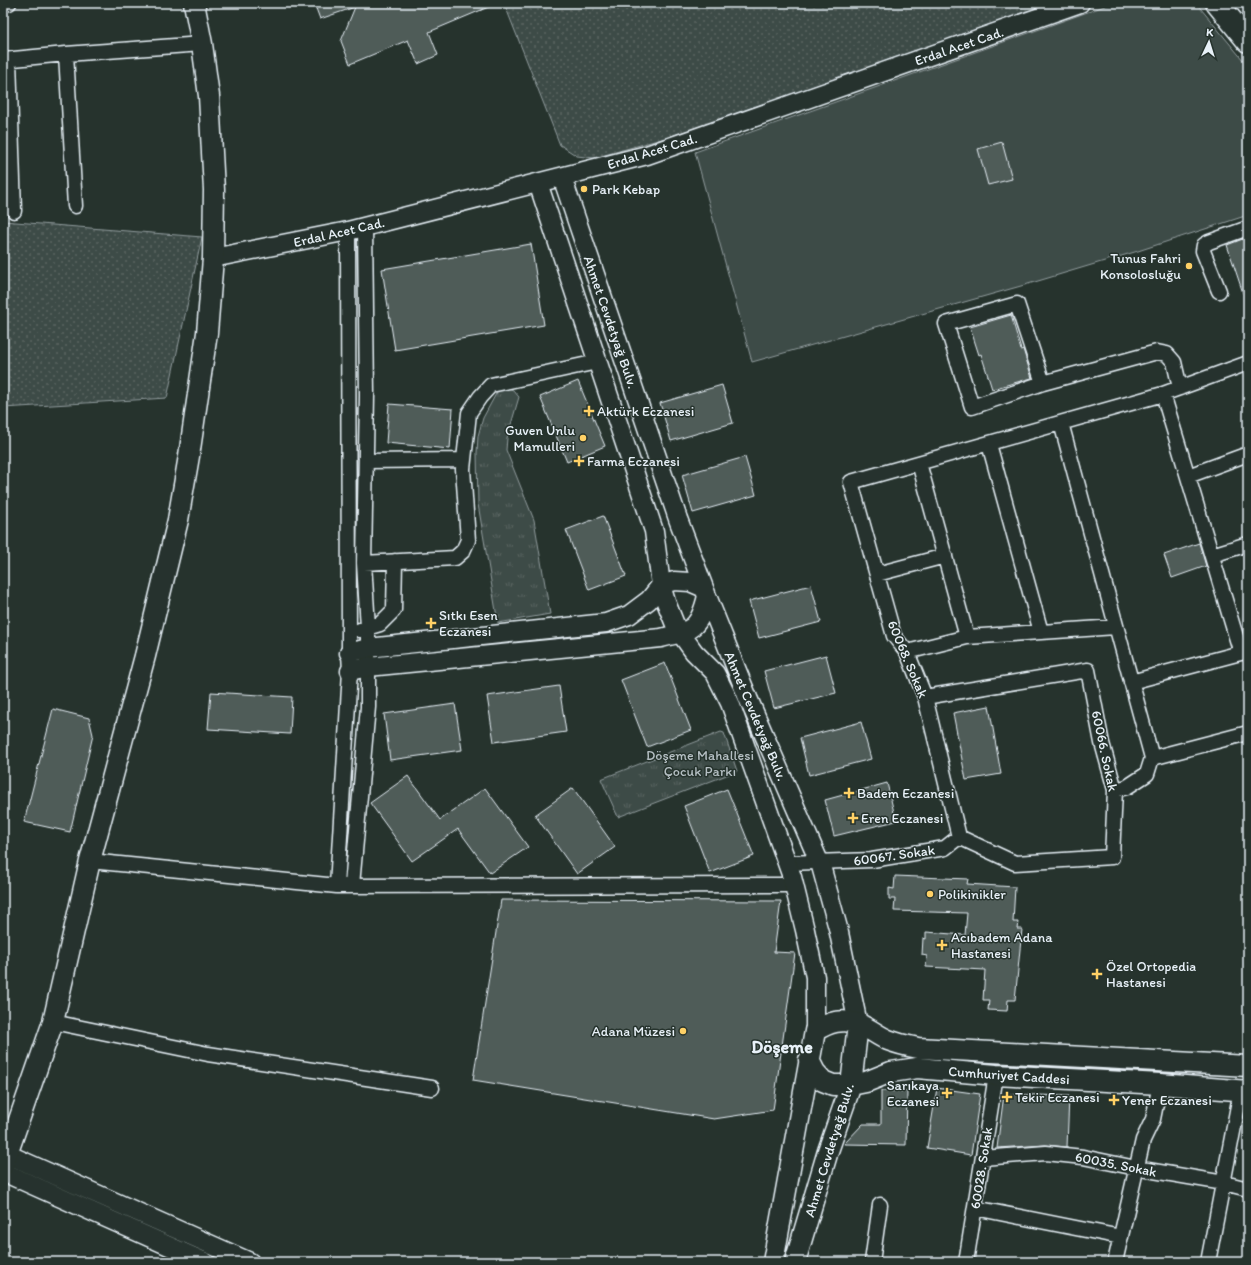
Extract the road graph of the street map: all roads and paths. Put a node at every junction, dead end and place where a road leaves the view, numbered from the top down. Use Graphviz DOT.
graph roads {
  1 [pos="9,3"];
  2 [pos="194,3"];
  3 [pos="1080,3"];
  4 [pos="1217,3"];
  5 [pos="3,4"];
  6 [pos="1248,41"];
  7 [pos="202,44"];
  8 [pos="66,54"];
  9 [pos="6,60"];
  10 [pos="562,177"];
  11 [pos="538,183"];
  12 [pos="75,206"];
  13 [pos="14,211"];
  14 [pos="365,226"];
  15 [pos="1248,228"];
  16 [pos="348,231"];
  17 [pos="213,258"];
  18 [pos="1219,291"];
  19 [pos="597,362"];
  20 [pos="1248,363"];
  21 [pos="1043,383"];
  22 [pos="1180,388"];
  23 [pos="1163,394"];
  24 [pos="1061,423"];
  25 [pos="989,444"];
  26 [pos="1248,454"];
  27 [pos="464,460"];
  28 [pos="366,461"];
  29 [pos="919,463"];
  30 [pos="1188,476"];
  31 [pos="1248,544"];
  32 [pos="1212,555"];
  33 [pos="945,556"];
  34 [pos="395,561"];
  35 [pos="364,562"];
  36 [pos="877,574"];
  37 [pos="661,585"];
  38 [pos="706,592"];
  39 [pos="1116,627"];
  40 [pos="368,628"];
  41 [pos="350,632"];
  42 [pos="1041,632"];
  43 [pos="681,633"];
  44 [pos="968,637"];
  45 [pos="368,648"];
  46 [pos="907,652"];
  47 [pos="1245,652"];
  48 [pos="349,653"];
  49 [pos="368,667"];
  50 [pos="350,671"];
  51 [pos="1131,682"];
  52 [pos="925,697"];
  53 [pos="1248,733"];
  54 [pos="1152,758"];
  55 [pos="1115,790"];
  56 [pos="959,837"];
  57 [pos="90,861"];
  58 [pos="819,862"];
  59 [pos="787,863"];
  60 [pos="352,885"];
  61 [pos="794,885"];
  62 [pos="337,886"];
  63 [pos="53,1022"];
  64 [pos="858,1024"];
  65 [pos="815,1031"];
  66 [pos="810,1060"];
  67 [pos="1248,1066"];
  68 [pos="996,1074"];
  69 [pos="1160,1084"];
  70 [pos="851,1085"];
  71 [pos="432,1088"];
  72 [pos="1245,1090"];
  73 [pos="5,1154"];
  74 [pos="983,1158"];
  75 [pos="1136,1168"];
  76 [pos="1224,1183"];
  77 [pos="1248,1189"];
  78 [pos="880,1205"];
  79 [pos="975,1208"];
  80 [pos="1121,1237"];
  81 [pos="205,1262"];
  82 [pos="250,1262"];
  83 [pos="773,1262"];
  84 [pos="795,1262"];
  85 [pos="872,1262"];
  86 [pos="966,1262"];
  87 [pos="1115,1262"];
  88 [pos="1208,1262"];
  1 -- 5 [label="street"];
  2 -- 7 [label="main road"];
  3 -- 10 [label="street, Erdal Acet Cad."];
  4 -- 6 [label="main road"];
  7 -- 8 [label="street"];
  7 -- 17 [label="main road"];
  8 -- 9 [label="street"];
  8 -- 12 [label="street"];
  9 -- 13 [label="street"];
  10 -- 11 [label="street, Erdal Acet Cad."];
  10 -- 38 [label="street, Ahmet Cevdetyağ Bulv."];
  11 -- 14 [label="street, Erdal Acet Cad."];
  11 -- 19 [label="street, Ahmet Cevdetyağ Bulv."];
  14 -- 16 [label="street, Erdal Acet Cad."];
  14 -- 28 [label="street"];
  15 -- 18 [label="street"];
  16 -- 17 [label="street, Erdal Acet Cad."];
  16 -- 41 [label="street"];
  17 -- 57 [label="main road"];
  19 -- 27 [label="street"];
  19 -- 37 [label="street, Ahmet Cevdetyağ Bulv."];
  20 -- 22 [label="street"];
  21 -- 21 [label="street"];
  21 -- 22 [label="street"];
  22 -- 23 [label="street"];
  23 -- 24 [label="street"];
  23 -- 30 [label="street"];
  24 -- 25 [label="street"];
  24 -- 39 [label="street"];
  25 -- 29 [label="street"];
  25 -- 42 [label="street"];
  26 -- 30 [label="street"];
  27 -- 28 [label="street"];
  27 -- 34 [label="street"];
  28 -- 35 [label="street"];
  29 -- 33 [label="street"];
  29 -- 36 [label="street, 60068. Sokak"];
  30 -- 32 [label="street"];
  31 -- 32 [label="street"];
  32 -- 47 [label="street"];
  33 -- 36 [label="street"];
  33 -- 44 [label="street"];
  34 -- 35 [label="street"];
  34 -- 40 [label="street"];
  35 -- 40 [label="street"];
  36 -- 46 [label="street, 60068. Sokak"];
  37 -- 38 [label="street"];
  37 -- 43 [label="street, Ahmet Cevdetyağ Bulv."];
  37 -- 45 [label="street"];
  38 -- 43 [label="street"];
  38 -- 58 [label="street, Ahmet Cevdetyağ Bulv."];
  39 -- 42 [label="street"];
  39 -- 51 [label="street"];
  40 -- 41 [label="street"];
  40 -- 45 [label="street"];
  41 -- 48 [label="street"];
  42 -- 44 [label="street"];
  43 -- 49 [label="street"];
  43 -- 59 [label="street, Ahmet Cevdetyağ Bulv."];
  44 -- 46 [label="street"];
  45 -- 48 [label="street"];
  45 -- 49 [label="street"];
  46 -- 52 [label="street, 60068. Sokak"];
  47 -- 51 [label="street"];
  48 -- 50 [label="street"];
  49 -- 50 [label="street"];
  49 -- 60 [label="street"];
  50 -- 62 [label="street"];
  51 -- 54 [label="street"];
  52 -- 55 [label="street, 60066. Sokak"];
  52 -- 56 [label="street, 60068. Sokak"];
  53 -- 54 [label="street"];
  54 -- 55 [label="street"];
  55 -- 56 [label="street, 60066. Sokak"];
  56 -- 58 [label="street, 60067. Sokak"];
  57 -- 62 [label="street"];
  57 -- 63 [label="main road"];
  58 -- 59 [label="street, 60067. Sokak"];
  58 -- 64 [label="street, Ahmet Cevdetyağ Bulv."];
  59 -- 61 [label="street, Ahmet Cevdetyağ Bulv."];
  60 -- 61 [label="street"];
  60 -- 62 [label="street"];
  61 -- 65 [label="street, Ahmet Cevdetyağ Bulv."];
  63 -- 71 [label="street"];
  63 -- 73 [label="main road"];
  64 -- 65 [label="main road, Cumhuriyet Caddesi"];
  64 -- 67 [label="main road, Cumhuriyet Caddesi"];
  64 -- 70 [label="main road, Ahmet Cevdetyağ Bulv."];
  65 -- 66 [label="main road, Ahmet Cevdetyağ Bulv."];
  66 -- 70 [label="main road, Cumhuriyet Caddesi"];
  66 -- 83 [label="main road, Ahmet Cevdetyağ Bulv."];
  68 -- 69 [label="main road, Cumhuriyet Caddesi"];
  68 -- 70 [label="main road, Cumhuriyet Caddesi"];
  68 -- 74 [label="street, 60028. Sokak"];
  69 -- 72 [label="main road, Cumhuriyet Caddesi"];
  69 -- 75 [label="street"];
  70 -- 84 [label="main road, Ahmet Cevdetyağ Bulv."];
  72 -- 76 [label="street"];
  73 -- 81 [label="street"];
  73 -- 82 [label="street"];
  74 -- 75 [label="street, 60035. Sokak"];
  74 -- 79 [label="street, 60028. Sokak"];
  75 -- 76 [label="street, 60035. Sokak"];
  75 -- 80 [label="street"];
  76 -- 77 [label="street, 60035. Sokak"];
  76 -- 88 [label="street"];
  78 -- 85 [label="street"];
  79 -- 80 [label="street"];
  79 -- 86 [label="street, 60028. Sokak"];
  80 -- 87 [label="street"];
}
